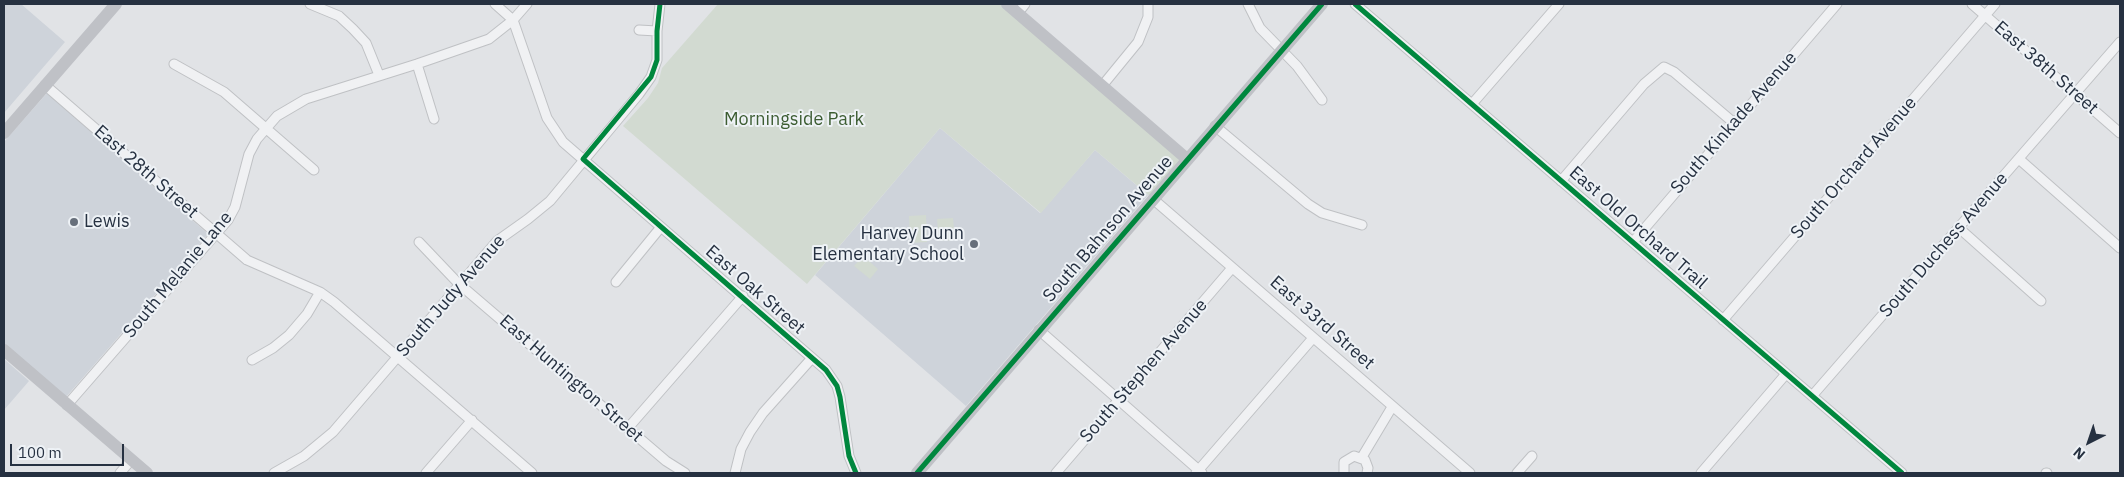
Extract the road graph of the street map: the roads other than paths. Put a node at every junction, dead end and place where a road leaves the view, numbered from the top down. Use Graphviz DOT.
graph roads {
  1 [pos="116,4"];
  2 [pos="310,4"];
  3 [pos="495,4"];
  4 [pos="527,4"];
  5 [pos="660,4"];
  6 [pos="1007,4"];
  7 [pos="1148,4"];
  8 [pos="1248,4"];
  9 [pos="1322,4"];
  10 [pos="1355,4"];
  11 [pos="1559,4"];
  12 [pos="1837,4"];
  13 [pos="1972,4"];
  14 [pos="1996,4"];
  15 [pos="1021,8"];
  16 [pos="1985,15"];
  17 [pos="513,20"];
  18 [pos="639,30"];
  19 [pos="657,31"];
  20 [pos="2120,42"];
  21 [pos="1282,50"];
  22 [pos="174,64"];
  23 [pos="417,64"];
  24 [pos="379,76"];
  25 [pos="45,85"];
  26 [pos="1102,86"];
  27 [pos="2076,94"];
  28 [pos="1322,100"];
  29 [pos="1472,104"];
  30 [pos="434,119"];
  31 [pos="1734,123"];
  32 [pos="1215,126"];
  33 [pos="266,127"];
  34 [pos="4,133"];
  35 [pos="2120,133"];
  36 [pos="583,159"];
  37 [pos="1187,159"];
  38 [pos="2019,159"];
  39 [pos="314,170"];
  40 [pos="1561,181"];
  41 [pos="1153,199"];
  42 [pos="1362,226"];
  43 [pos="661,227"];
  44 [pos="1959,228"];
  45 [pos="217,234"];
  46 [pos="418,242"];
  47 [pos="1632,242"];
  48 [pos="2120,248"];
  49 [pos="1232,268"];
  50 [pos="616,282"];
  51 [pos="458,283"];
  52 [pos="320,292"];
  53 [pos="742,296"];
  54 [pos="2041,301"];
  55 [pos="1723,320"];
  56 [pos="1039,330"];
  57 [pos="1313,338"];
  58 [pos="4,350"];
  59 [pos="398,356"];
  60 [pos="812,358"];
  61 [pos="252,360"];
  62 [pos="1786,374"];
  63 [pos="1812,396"];
  64 [pos="1119,401"];
  65 [pos="67,405"];
  66 [pos="1392,407"];
  67 [pos="472,420"];
  68 [pos="628,428"];
  69 [pos="1532,456"];
  70 [pos="1362,458"];
  71 [pos="131,460"];
  72 [pos="1199,472"];
  73 [pos="120,473"];
  74 [pos="147,473"];
  75 [pos="274,473"];
  76 [pos="426,473"];
  77 [pos="532,473"];
  78 [pos="685,473"];
  79 [pos="735,473"];
  80 [pos="856,473"];
  81 [pos="917,473"];
  82 [pos="1056,473"];
  83 [pos="1344,473"];
  84 [pos="1367,473"];
  85 [pos="1470,473"];
  86 [pos="1517,473"];
  87 [pos="1701,473"];
  88 [pos="1902,473"];
  1 -- 25 [label="street"];
  2 -- 24 [label="street"];
  3 -- 17 [label="street, East Oak Street"];
  4 -- 17 [label="street, South Melanie Lane"];
  5 -- 19 [label="street, South Judy Avenue"];
  6 -- 15 [label="street"];
  7 -- 26 [label="street"];
  8 -- 21 [label="street"];
  9 -- 21 [label="street, South Bahnson Avenue"];
  10 -- 29 [label="street, East Old Orchard Trail"];
  11 -- 29 [label="street"];
  12 -- 31 [label="street, South Kinkade Avenue"];
  13 -- 16 [label="street, East 38th Street"];
  14 -- 16 [label="street, South Orchard Avenue"];
  15 -- 26 [label="street"];
  16 -- 27 [label="street, East 38th Street"];
  16 -- 55 [label="street, South Orchard Avenue"];
  17 -- 23 [label="street, South Melanie Lane"];
  17 -- 36 [label="street, East Oak Street"];
  18 -- 19 [label="street"];
  19 -- 36 [label="street, South Judy Avenue"];
  20 -- 27 [label="street, South Duchess Avenue"];
  21 -- 28 [label="street"];
  21 -- 32 [label="street, South Bahnson Avenue"];
  22 -- 33 [label="street"];
  23 -- 24 [label="street, South Melanie Lane"];
  23 -- 30 [label="street"];
  24 -- 33 [label="street, South Melanie Lane"];
  25 -- 34 [label="street"];
  25 -- 45 [label="street, East 28th Street"];
  26 -- 37 [label="street"];
  27 -- 35 [label="street, East 38th Street"];
  27 -- 38 [label="street, South Duchess Avenue"];
  29 -- 40 [label="street, East Old Orchard Trail"];
  31 -- 40 [label="street"];
  31 -- 47 [label="street, South Kinkade Avenue"];
  32 -- 37 [label="street, South Bahnson Avenue"];
  32 -- 42 [label="street"];
  33 -- 39 [label="street"];
  33 -- 45 [label="street, South Melanie Lane"];
  36 -- 43 [label="street, East Oak Street"];
  36 -- 51 [label="street, South Judy Avenue"];
  37 -- 41 [label="street, South Bahnson Avenue"];
  38 -- 44 [label="street, South Duchess Avenue"];
  38 -- 48 [label="street"];
  40 -- 47 [label="street, East Old Orchard Trail"];
  41 -- 49 [label="street, East 33rd Street"];
  41 -- 56 [label="street, South Bahnson Avenue"];
  43 -- 50 [label="street"];
  43 -- 53 [label="street, East Oak Street"];
  44 -- 54 [label="street"];
  44 -- 63 [label="street, South Duchess Avenue"];
  45 -- 52 [label="street, East 28th Street"];
  45 -- 65 [label="street, South Melanie Lane"];
  46 -- 51 [label="street, East Huntington Street"];
  47 -- 55 [label="street, East Old Orchard Trail"];
  49 -- 57 [label="street, East 33rd Street"];
  49 -- 64 [label="street, South Stephen Avenue"];
  51 -- 59 [label="street, South Judy Avenue"];
  51 -- 68 [label="street, East Huntington Street"];
  52 -- 59 [label="street, East 28th Street"];
  52 -- 61 [label="street"];
  53 -- 60 [label="street, East Oak Street"];
  53 -- 68 [label="street"];
  55 -- 62 [label="street, East Old Orchard Trail"];
  56 -- 64 [label="street"];
  56 -- 81 [label="street, South Bahnson Avenue"];
  57 -- 66 [label="street, East 33rd Street"];
  57 -- 72 [label="street"];
  58 -- 65 [label="street"];
  59 -- 67 [label="street, East 28th Street"];
  59 -- 75 [label="street, South Judy Avenue"];
  60 -- 79 [label="street"];
  60 -- 80 [label="street, East Oak Street"];
  62 -- 63 [label="street, East Old Orchard Trail"];
  62 -- 87 [label="street"];
  63 -- 88 [label="street, East Old Orchard Trail"];
  64 -- 72 [label="street"];
  64 -- 82 [label="street, South Stephen Avenue"];
  65 -- 71 [label="street"];
  66 -- 70 [label="street"];
  66 -- 85 [label="street, East 33rd Street"];
  67 -- 76 [label="street"];
  67 -- 77 [label="street, East 28th Street"];
  68 -- 78 [label="street, East Huntington Street"];
  69 -- 86 [label="street"];
  70 -- 83 [label="street"];
  70 -- 84 [label="street"];
  71 -- 73 [label="street"];
  71 -- 74 [label="street"];
}
